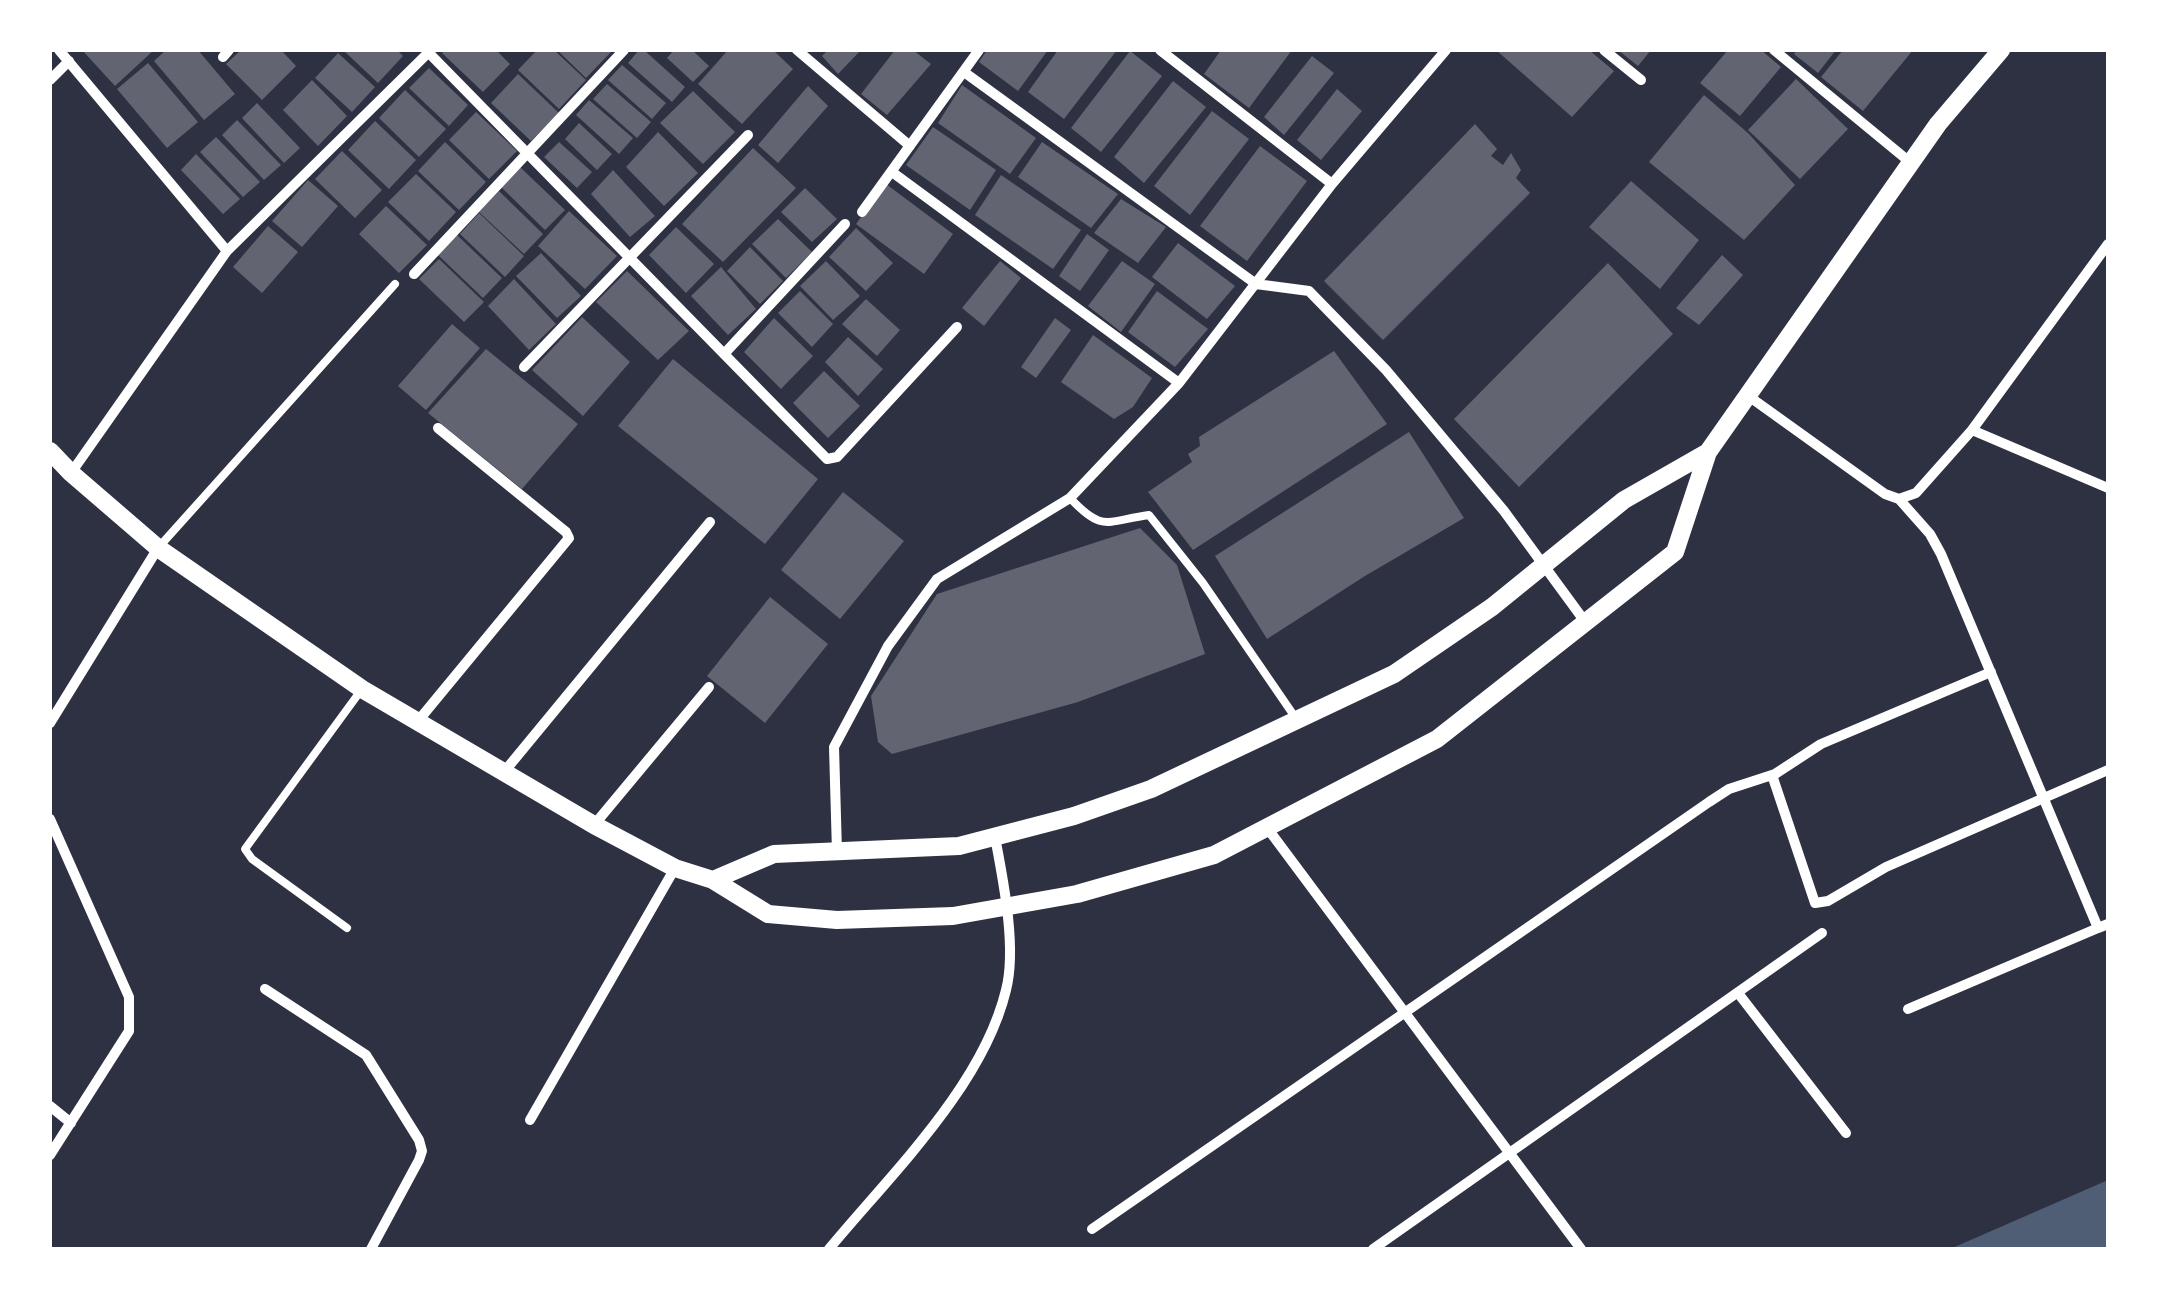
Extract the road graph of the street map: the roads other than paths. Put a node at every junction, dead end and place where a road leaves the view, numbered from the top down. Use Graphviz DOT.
graph roads {
  1 [pos="59,50"];
  2 [pos="624,50"];
  3 [pos="797,50"];
  4 [pos="979,50"];
  5 [pos="1160,50"];
  6 [pos="1446,50"];
  7 [pos="1604,50"];
  8 [pos="1774,50"];
  9 [pos="2001,50"];
  10 [pos="429,51"];
  11 [pos="69,61"];
  12 [pos="964,72"];
  13 [pos="50,80"];
  14 [pos="1641,80"];
  15 [pos="748,135"];
  16 [pos="910,146"];
  17 [pos="528,153"];
  18 [pos="1911,163"];
  19 [pos="892,172"];
  20 [pos="1332,184"];
  21 [pos="862,212"];
  22 [pos="844,224"];
  23 [pos="2108,244"];
  24 [pos="228,251"];
  25 [pos="630,258"];
  26 [pos="414,274"];
  27 [pos="395,284"];
  28 [pos="1256,284"];
  29 [pos="957,326"];
  30 [pos="724,354"];
  31 [pos="524,368"];
  32 [pos="1179,382"];
  33 [pos="1747,395"];
  34 [pos="438,428"];
  35 [pos="1972,430"];
  36 [pos="50,451"];
  37 [pos="1708,452"];
  38 [pos="71,474"];
  39 [pos="2108,488"];
  40 [pos="1070,498"];
  41 [pos="1899,499"];
  42 [pos="710,522"];
  43 [pos="158,548"];
  44 [pos="1544,564"];
  45 [pos="1586,623"];
  46 [pos="1990,672"];
  47 [pos="709,687"];
  48 [pos="362,689"];
  49 [pos="1297,720"];
  50 [pos="418,721"];
  51 [pos="50,723"];
  52 [pos="2108,770"];
  53 [pos="504,772"];
  54 [pos="1775,774"];
  55 [pos="2043,798"];
  56 [pos="50,819"];
  57 [pos="594,825"];
  58 [pos="1268,828"];
  59 [pos="994,837"];
  60 [pos="837,853"];
  61 [pos="675,868"];
  62 [pos="714,880"];
  63 [pos="1008,906"];
  64 [pos="2103,926"];
  65 [pos="347,928"];
  66 [pos="1822,933"];
  67 [pos="265,989"];
  68 [pos="1738,993"];
  69 [pos="1908,1009"];
  70 [pos="1406,1013"];
  71 [pos="50,1106"];
  72 [pos="530,1120"];
  73 [pos="70,1122"];
  74 [pos="1846,1133"];
  75 [pos="50,1155"];
  76 [pos="1511,1155"];
  77 [pos="1092,1229"];
  78 [pos="372,1249"];
  79 [pos="829,1249"];
  80 [pos="1374,1249"];
  81 [pos="1581,1249"];
  1 -- 11 [label="street"];
  2 -- 17 [label="street"];
  3 -- 16 [label="street"];
  4 -- 12 [label="street"];
  5 -- 20 [label="street"];
  6 -- 20 [label="street"];
  7 -- 14 [label="street"];
  8 -- 18 [label="street"];
  9 -- 18 [label="street"];
  10 -- 17 [label="street"];
  10 -- 24 [label="street"];
  11 -- 13 [label="street"];
  11 -- 24 [label="street"];
  12 -- 16 [label="street"];
  12 -- 28 [label="street"];
  15 -- 25 [label="street"];
  16 -- 19 [label="street"];
  17 -- 25 [label="street"];
  17 -- 26 [label="street"];
  18 -- 33 [label="street"];
  19 -- 21 [label="street"];
  19 -- 32 [label="street"];
  20 -- 28 [label="street"];
  22 -- 30 [label="street"];
  23 -- 35 [label="street"];
  24 -- 38 [label="street"];
  25 -- 30 [label="street"];
  25 -- 31 [label="street"];
  27 -- 43 [label="lane"];
  28 -- 32 [label="street"];
  28 -- 44 [label="street"];
  29 -- 30 [label="street"];
  32 -- 40 [label="street"];
  33 -- 37 [label="street"];
  33 -- 41 [label="street"];
  34 -- 50 [label="street"];
  35 -- 39 [label="street"];
  35 -- 41 [label="street"];
  36 -- 38 [label="street"];
  37 -- 44 [label="street"];
  37 -- 45 [label="street"];
  38 -- 43 [label="street"];
  40 -- 49 [label="lane"];
  40 -- 60 [label="street"];
  41 -- 46 [label="street"];
  42 -- 53 [label="street"];
  43 -- 48 [label="street"];
  43 -- 51 [label="street"];
  44 -- 45 [label="street"];
  44 -- 49 [label="street"];
  45 -- 58 [label="street"];
  46 -- 54 [label="street"];
  46 -- 55 [label="street"];
  47 -- 57 [label="street"];
  48 -- 50 [label="street"];
  48 -- 65 [label="lane"];
  49 -- 59 [label="street"];
  50 -- 53 [label="street"];
  52 -- 55 [label="street"];
  53 -- 57 [label="street"];
  54 -- 55 [label="street"];
  54 -- 70 [label="street"];
  55 -- 64 [label="street"];
  56 -- 73 [label="street"];
  57 -- 61 [label="street"];
  58 -- 63 [label="street"];
  58 -- 70 [label="street"];
  59 -- 60 [label="street"];
  59 -- 63 [label="street"];
  60 -- 62 [label="street"];
  61 -- 62 [label="street"];
  61 -- 72 [label="street"];
  62 -- 63 [label="street"];
  63 -- 79 [label="street"];
  64 -- 69 [label="street"];
  66 -- 68 [label="street"];
  67 -- 78 [label="street"];
  68 -- 74 [label="street"];
  68 -- 76 [label="street"];
  70 -- 76 [label="street"];
  70 -- 77 [label="street"];
  71 -- 73 [label="street"];
  73 -- 75 [label="street"];
  76 -- 80 [label="street"];
  76 -- 81 [label="street"];
}
